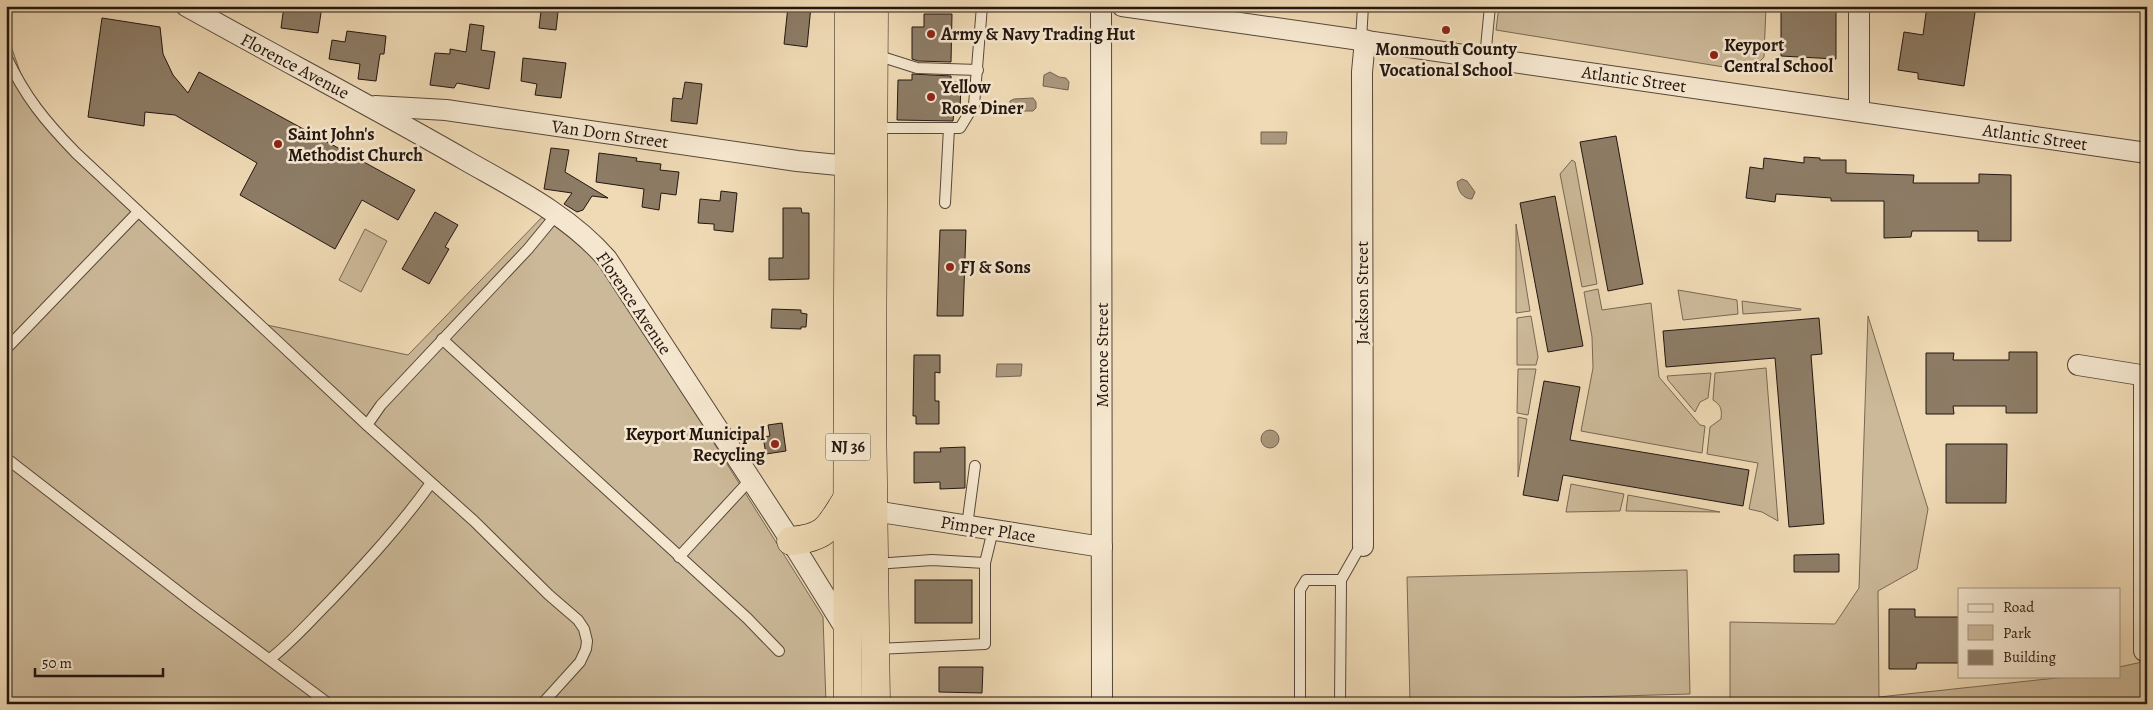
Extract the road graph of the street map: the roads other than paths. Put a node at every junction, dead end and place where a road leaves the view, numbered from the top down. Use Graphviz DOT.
graph roads {
  1 [pos="186,6"];
  2 [pos="849,6"];
  3 [pos="874,6"];
  4 [pos="982,6"];
  5 [pos="1101,6"];
  6 [pos="1122,6"];
  7 [pos="1363,6"];
  8 [pos="1490,6"];
  9 [pos="1860,6"];
  10 [pos="1363,40"];
  11 [pos="874,55"];
  12 [pos="6,56"];
  13 [pos="1485,58"];
  14 [pos="978,70"];
  15 [pos="371,106"];
  16 [pos="1859,110"];
  17 [pos="874,128"];
  18 [pos="949,128"];
  19 [pos="2147,152"];
  20 [pos="850,166"];
  21 [pos="945,203"];
  22 [pos="138,212"];
  23 [pos="556,215"];
  24 [pos="442,338"];
  25 [pos="6,349"];
  26 [pos="2078,365"];
  27 [pos="2145,376"];
  28 [pos="367,425"];
  29 [pos="6,458"];
  30 [pos="975,466"];
  31 [pos="751,479"];
  32 [pos="431,483"];
  33 [pos="847,499"];
  34 [pos="874,510"];
  35 [pos="967,526"];
  36 [pos="993,530"];
  37 [pos="792,541"];
  38 [pos="1363,546"];
  39 [pos="1102,547"];
  40 [pos="2145,548"];
  41 [pos="679,557"];
  42 [pos="985,563"];
  43 [pos="874,564"];
  44 [pos="1341,580"];
  45 [pos="848,633"];
  46 [pos="875,649"];
  47 [pos="779,651"];
  48 [pos="2144,652"];
  49 [pos="270,659"];
  50 [pos="877,703"];
  51 [pos="328,704"];
  52 [pos="542,704"];
  53 [pos="848,704"];
  54 [pos="1102,704"];
  55 [pos="1300,704"];
  56 [pos="1340,704"];
  1 -- 15 [label="street, Florence Avenue"];
  2 -- 20 [label="highway, NJ 36"];
  3 -- 11 [label="highway, NJ 36"];
  4 -- 14 [label="lane"];
  5 -- 39 [label="street, Monroe Street"];
  6 -- 10 [label="street, Atlantic Street"];
  7 -- 10 [label="lane"];
  8 -- 13 [label="lane"];
  9 -- 16 [label="street"];
  10 -- 13 [label="street, Atlantic Street"];
  10 -- 38 [label="street, Jackson Street"];
  11 -- 14 [label="lane"];
  11 -- 17 [label="highway, NJ 36"];
  12 -- 22 [label="lane"];
  13 -- 16 [label="street, Atlantic Street"];
  14 -- 18 [label="lane"];
  15 -- 20 [label="street, Van Dorn Street"];
  15 -- 23 [label="street, Florence Avenue"];
  16 -- 19 [label="street, Atlantic Street"];
  17 -- 18 [label="lane"];
  17 -- 34 [label="highway, NJ 36"];
  18 -- 21 [label="lane"];
  20 -- 33 [label="highway, NJ 36"];
  22 -- 25 [label="lane"];
  22 -- 28 [label="lane"];
  23 -- 24 [label="lane"];
  23 -- 31 [label="street, Florence Avenue"];
  24 -- 28 [label="lane"];
  24 -- 41 [label="lane"];
  26 -- 27 [label="street"];
  27 -- 40 [label="street"];
  28 -- 32 [label="lane"];
  29 -- 49 [label="lane"];
  30 -- 35 [label="lane"];
  31 -- 37 [label="street, Florence Avenue"];
  31 -- 41 [label="lane"];
  32 -- 49 [label="lane"];
  32 -- 52 [label="lane"];
  33 -- 37 [label="highway"];
  33 -- 45 [label="highway, NJ 36"];
  34 -- 35 [label="street, Pimper Place"];
  34 -- 43 [label="highway, NJ 36"];
  35 -- 36 [label="street, Pimper Place"];
  36 -- 39 [label="street, Pimper Place"];
  36 -- 42 [label="lane"];
  37 -- 45 [label="street, Florence Avenue"];
  38 -- 44 [label="lane"];
  39 -- 54 [label="street, Monroe Street"];
  40 -- 48 [label="street"];
  41 -- 47 [label="lane"];
  42 -- 43 [label="lane"];
  42 -- 46 [label="lane"];
  43 -- 46 [label="highway, NJ 36"];
  44 -- 55 [label="lane"];
  44 -- 56 [label="lane"];
  45 -- 53 [label="highway, NJ 36"];
  46 -- 50 [label="highway, NJ 36"];
  49 -- 51 [label="lane"];
}
